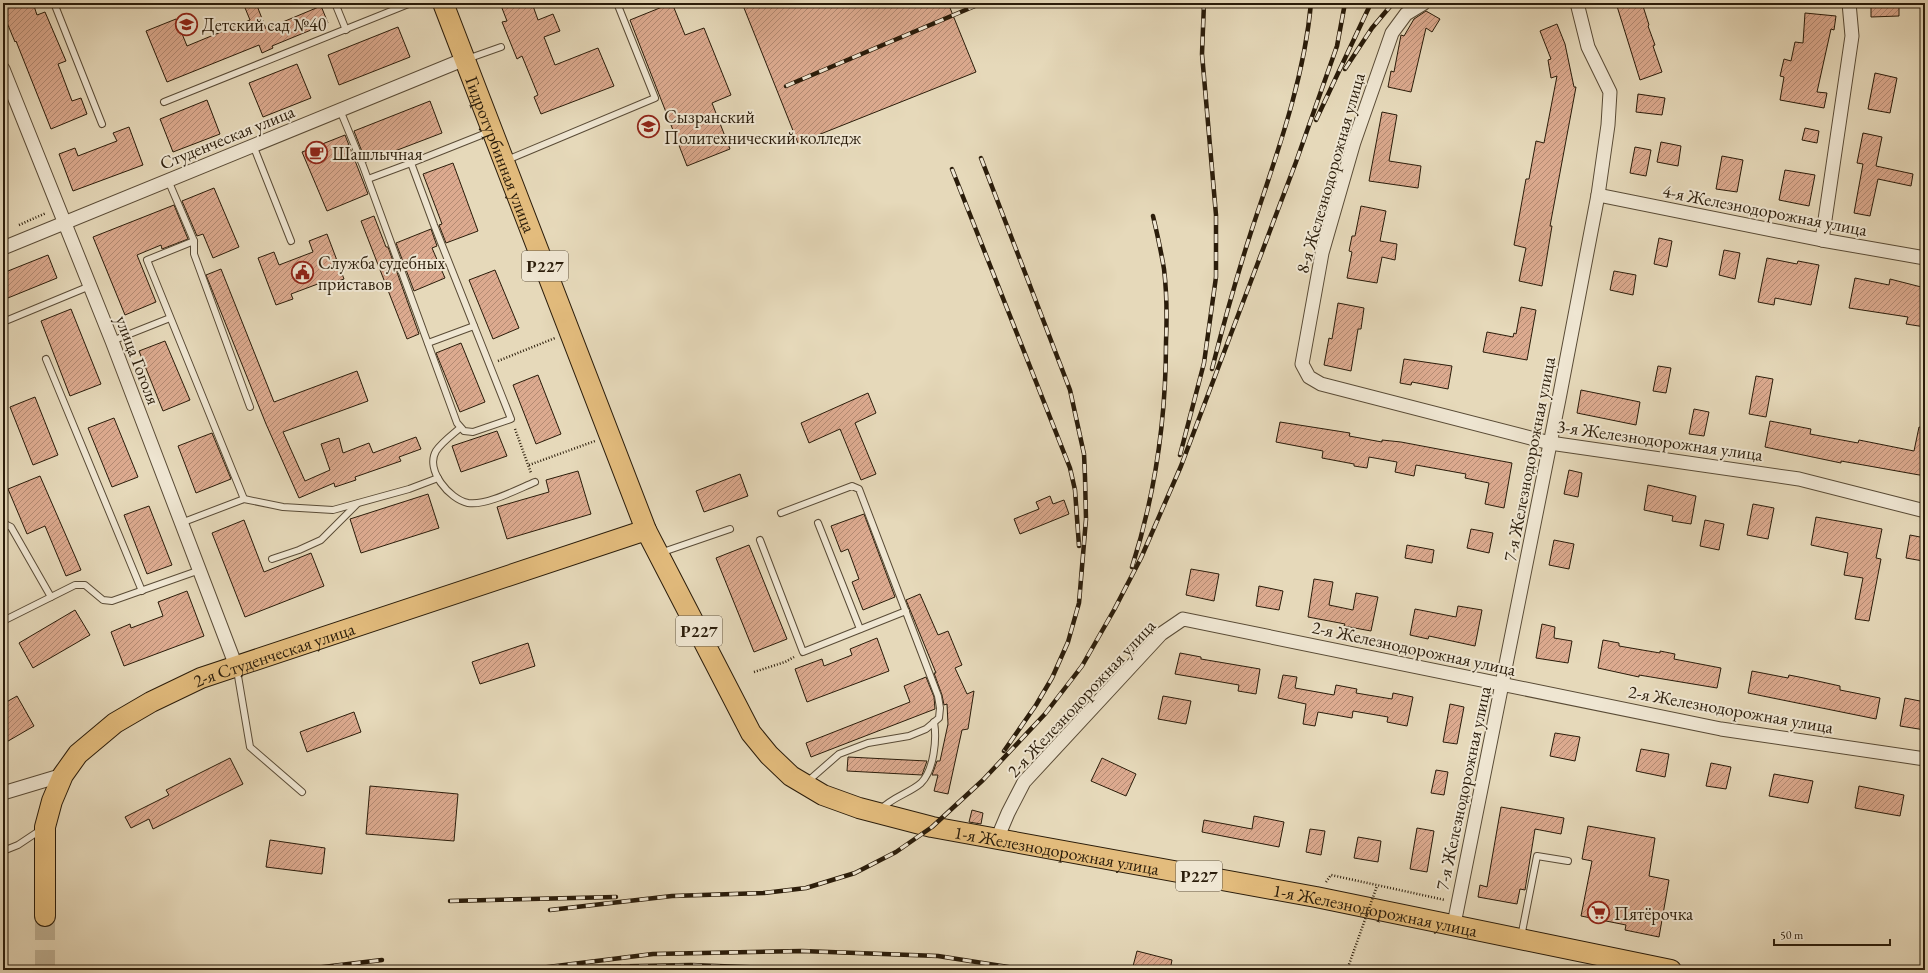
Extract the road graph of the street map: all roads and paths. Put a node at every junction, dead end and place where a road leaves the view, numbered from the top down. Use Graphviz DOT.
graph roads {
  1 [pos="54,3"];
  2 [pos="335,3"];
  3 [pos="411,3"];
  4 [pos="443,3"];
  5 [pos="617,3"];
  6 [pos="1424,3"];
  7 [pos="1578,3"];
  8 [pos="1849,3"];
  9 [pos="346,30"];
  10 [pos="500,46"];
  11 [pos="465,59"];
  12 [pos="3,69"];
  13 [pos="164,102"];
  14 [pos="340,110"];
  15 [pos="102,124"];
  16 [pos="493,131"];
  17 [pos="253,145"];
  18 [pos="504,162"];
  19 [pos="411,163"];
  20 [pos="368,179"];
  21 [pos="168,180"];
  22 [pos="1598,195"];
  23 [pos="59,207"];
  24 [pos="65,222"];
  25 [pos="17,225"];
  26 [pos="1822,240"];
  27 [pos="194,241"];
  28 [pos="291,241"];
  29 [pos="3,248"];
  30 [pos="1925,258"];
  31 [pos="90,286"];
  32 [pos="170,318"];
  33 [pos="3,322"];
  34 [pos="474,326"];
  35 [pos="555,338"];
  36 [pos="112,341"];
  37 [pos="428,343"];
  38 [pos="46,359"];
  39 [pos="490,365"];
  40 [pos="1321,384"];
  41 [pos="250,407"];
  42 [pos="511,419"];
  43 [pos="460,428"];
  44 [pos="595,441"];
  45 [pos="1550,443"];
  46 [pos="529,465"];
  47 [pos="438,478"];
  48 [pos="535,482"];
  49 [pos="244,499"];
  50 [pos="358,503"];
  51 [pos="1925,511"];
  52 [pos="780,513"];
  53 [pos="3,523"];
  54 [pos="182,523"];
  55 [pos="818,523"];
  56 [pos="730,529"];
  57 [pos="646,530"];
  58 [pos="760,540"];
  59 [pos="659,554"];
  60 [pos="272,559"];
  61 [pos="200,570"];
  62 [pos="142,591"];
  63 [pos="51,597"];
  64 [pos="906,611"];
  65 [pos="3,621"];
  66 [pos="860,629"];
  67 [pos="803,652"];
  68 [pos="236,666"];
  69 [pos="754,672"];
  70 [pos="1502,684"];
  71 [pos="934,722"];
  72 [pos="1925,760"];
  73 [pos="63,775"];
  74 [pos="805,784"];
  75 [pos="302,792"];
  76 [pos="3,793"];
  77 [pos="877,812"];
  78 [pos="45,827"];
  79 [pos="997,839"];
  80 [pos="3,851"];
  81 [pos="1568,861"];
  82 [pos="1330,875"];
  83 [pos="1377,886"];
  84 [pos="1434,898"];
  85 [pos="45,916"];
  86 [pos="1454,924"];
  87 [pos="1520,939"];
  88 [pos="1347,970"];
  89 [pos="1671,970"];
  1 -- 15 [label="lane"];
  2 -- 9 [label="lane"];
  3 -- 9 [label="lane"];
  4 -- 11 [label="main road, Гидротурбинная улица / Р227"];
  5 -- 18 [label="lane"];
  6 -- 40 [label="street, 8-я Железнодорожная улица"];
  7 -- 22 [label="street, 7-я Железнодорожная улица"];
  8 -- 26 [label="street"];
  9 -- 13 [label="lane"];
  10 -- 11 [label="lane"];
  11 -- 14 [label="street, Студенческая улица"];
  11 -- 16 [label="main road, Гидротурбинная улица / Р227"];
  12 -- 23 [label="street, улица Гоголя"];
  14 -- 17 [label="street, Студенческая улица"];
  14 -- 20 [label="lane"];
  16 -- 18 [label="main road, Гидротурбинная улица / Р227"];
  16 -- 19 [label="lane"];
  17 -- 21 [label="street, Студенческая улица"];
  17 -- 28 [label="lane"];
  18 -- 57 [label="main road, Гидротурбинная улица / Р227"];
  19 -- 20 [label="lane"];
  19 -- 34 [label="lane"];
  20 -- 37 [label="lane"];
  21 -- 24 [label="street, Студенческая улица"];
  21 -- 27 [label="lane"];
  22 -- 26 [label="street, 4-я Железнодорожная улица"];
  22 -- 45 [label="street, 7-я Железнодорожная улица"];
  23 -- 24 [label="street, улица Гоголя"];
  23 -- 25 [label="path"];
  24 -- 29 [label="street, Студенческая улица"];
  24 -- 31 [label="street, улица Гоголя"];
  26 -- 30 [label="street, 4-я Железнодорожная улица"];
  27 -- 32 [label="lane"];
  27 -- 41 [label="lane"];
  31 -- 33 [label="lane"];
  31 -- 36 [label="street, улица Гоголя"];
  32 -- 36 [label="lane"];
  32 -- 49 [label="lane"];
  34 -- 37 [label="lane"];
  34 -- 39 [label="lane"];
  35 -- 39 [label="path"];
  36 -- 54 [label="street, улица Гоголя"];
  37 -- 43 [label="lane"];
  38 -- 62 [label="lane"];
  39 -- 42 [label="lane"];
  40 -- 45 [label="street, 3-я Железнодорожная улица"];
  42 -- 43 [label="lane"];
  42 -- 46 [label="path"];
  43 -- 47 [label="lane"];
  44 -- 46 [label="path"];
  45 -- 51 [label="street, 3-я Железнодорожная улица"];
  45 -- 70 [label="street, 7-я Железнодорожная улица"];
  46 -- 48 [label="path"];
  47 -- 48 [label="lane"];
  47 -- 50 [label="lane"];
  49 -- 50 [label="lane"];
  49 -- 54 [label="lane"];
  50 -- 60 [label="lane"];
  52 -- 64 [label="lane"];
  53 -- 63 [label="lane"];
  54 -- 61 [label="street, улица Гоголя"];
  55 -- 66 [label="lane"];
  56 -- 59 [label="lane"];
  57 -- 59 [label="main road, Р227"];
  57 -- 68 [label="main road, 2-я Студенческая улица"];
  58 -- 67 [label="lane"];
  59 -- 74 [label="main road, 1-я Железнодорожная улица / Р227"];
  61 -- 62 [label="lane"];
  61 -- 68 [label="street, улица Гоголя"];
  62 -- 63 [label="lane"];
  63 -- 65 [label="lane"];
  64 -- 66 [label="lane"];
  64 -- 71 [label="lane"];
  66 -- 67 [label="lane"];
  67 -- 69 [label="path"];
  68 -- 73 [label="main road, 2-я Студенческая улица"];
  68 -- 75 [label="lane"];
  70 -- 72 [label="street, 2-я Железнодорожная улица"];
  70 -- 79 [label="street, 2-я Железнодорожная улица"];
  70 -- 86 [label="street, 7-я Железнодорожная улица"];
  71 -- 74 [label="lane"];
  71 -- 77 [label="lane"];
  73 -- 76 [label="street"];
  73 -- 78 [label="main road, 2-я Студенческая улица"];
  74 -- 77 [label="main road, 1-я Железнодорожная улица / Р227"];
  77 -- 79 [label="main road, 1-я Железнодорожная улица / Р227"];
  78 -- 80 [label="lane"];
  78 -- 85 [label="main road, 2-я Студенческая улица"];
  79 -- 86 [label="main road, 1-я Железнодорожная улица / Р227"];
  81 -- 87 [label="lane"];
  82 -- 83 [label="path"];
  83 -- 84 [label="path"];
  83 -- 88 [label="path, bridge"];
  86 -- 87 [label="main road, 1-я Железнодорожная улица / Р227"];
  87 -- 89 [label="main road, 1-я Железнодорожная улица / Р227"];
}
